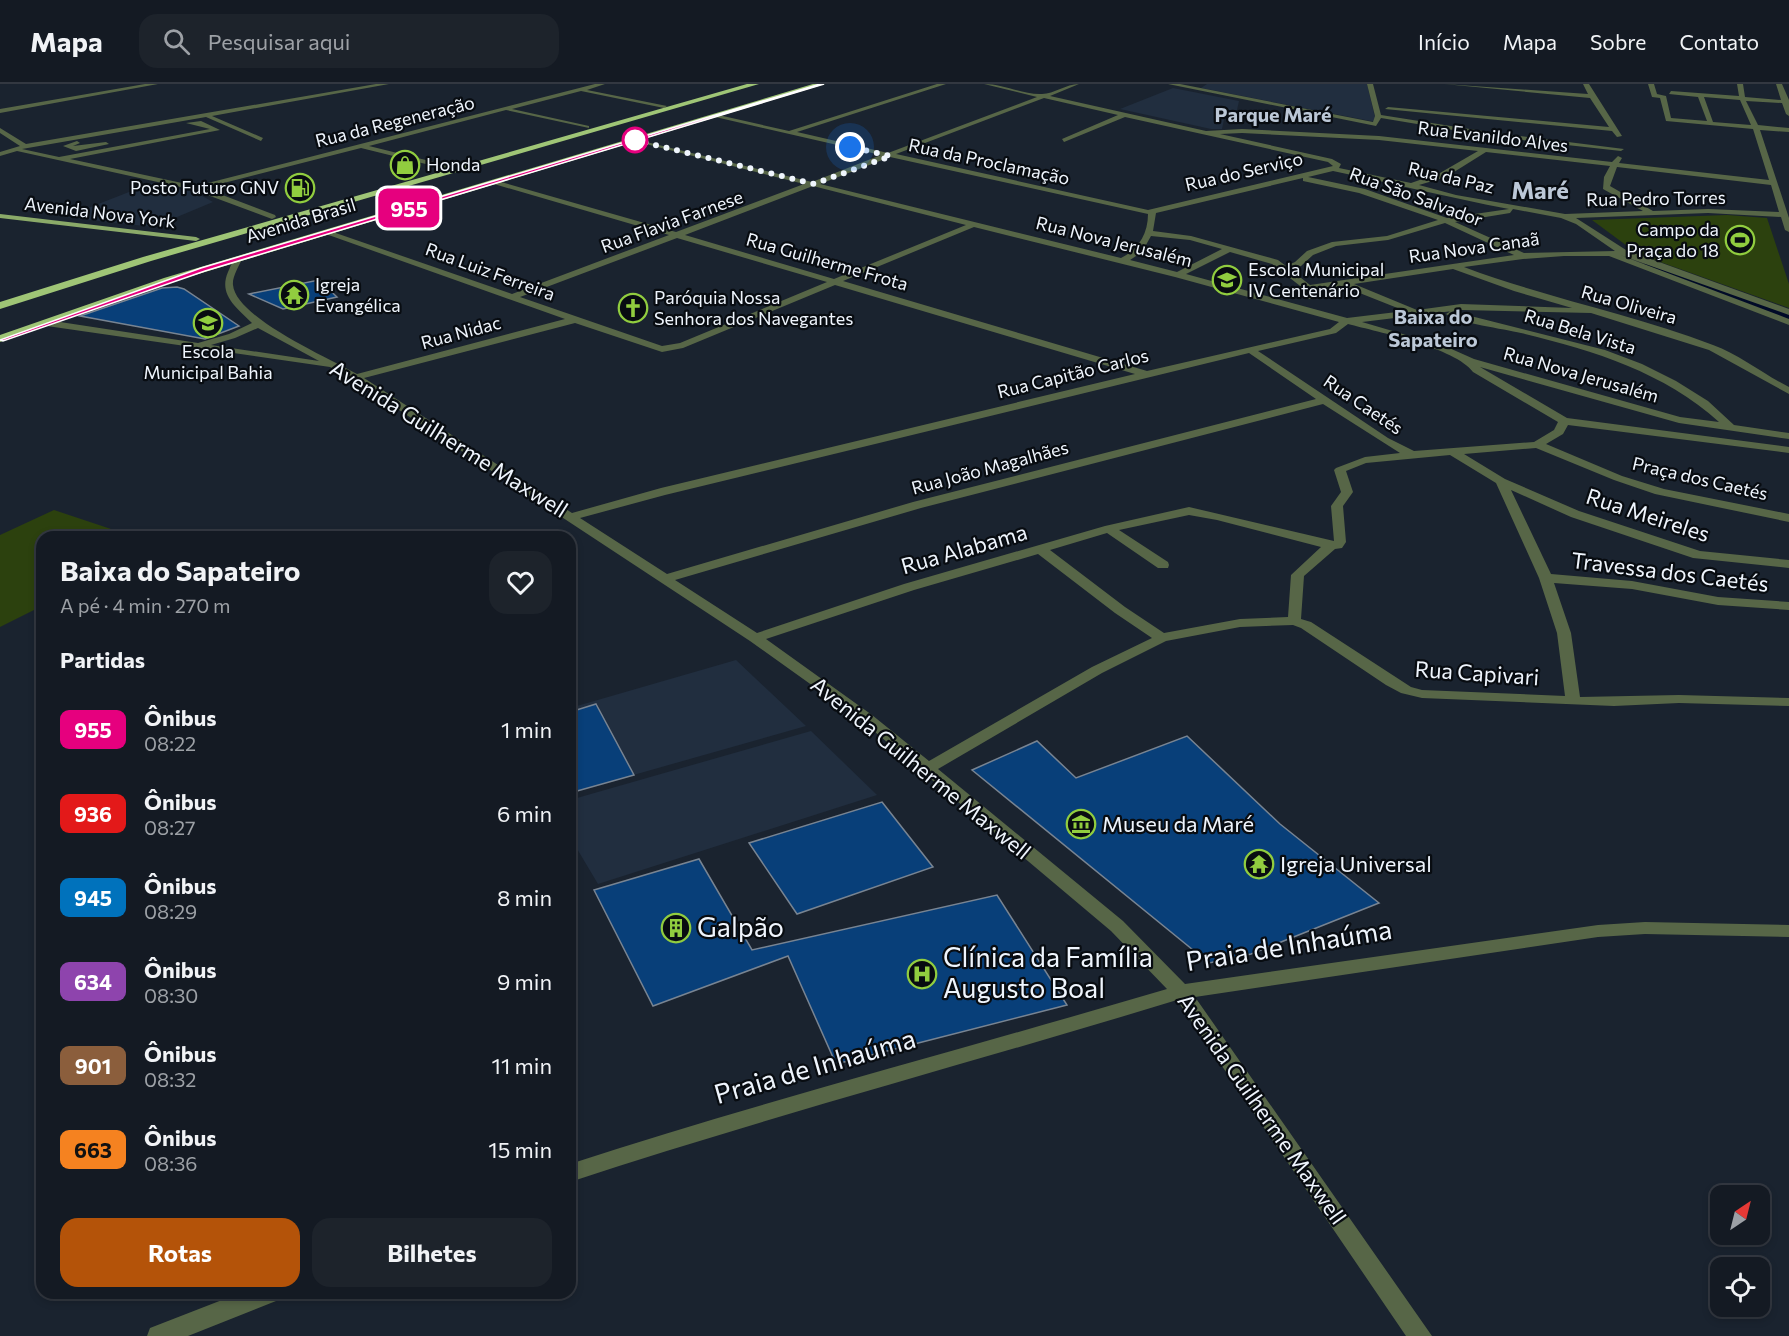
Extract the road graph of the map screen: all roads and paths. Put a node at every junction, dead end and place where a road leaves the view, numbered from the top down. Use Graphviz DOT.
graph roads {
  1 [pos="155,84"];
  2 [pos="386,84"];
  3 [pos="561,84"];
  4 [pos="602,84"];
  5 [pos="740,84"];
  6 [pos="755,84"];
  7 [pos="806,84"];
  8 [pos="821,84"];
  9 [pos="943,84"];
  10 [pos="987,84"];
  11 [pos="1076,84"];
  12 [pos="1171,84"];
  13 [pos="1370,84"];
  14 [pos="1447,84"];
  15 [pos="1587,84"];
  16 [pos="1651,84"];
  17 [pos="1740,84"];
  18 [pos="1780,84"];
  19 [pos="1789,85"];
  20 [pos="580,90"];
  21 [pos="1671,93"];
  22 [pos="1700,95"];
  23 [pos="1044,96"];
  24 [pos="1592,96"];
  25 [pos="1742,98"];
  26 [pos="1786,102"];
  27 [pos="664,106"];
  28 [pos="1376,108"];
  29 [pos="507,110"];
  30 [pos="0,111"];
  31 [pos="1126,114"];
  32 [pos="1789,114"];
  33 [pos="205,115"];
  34 [pos="714,116"];
  35 [pos="1377,120"];
  36 [pos="1365,121"];
  37 [pos="1711,124"];
  38 [pos="587,127"];
  39 [pos="1756,128"];
  40 [pos="1615,129"];
  41 [pos="0,130"];
  42 [pos="1789,130"];
  43 [pos="1208,132"];
  44 [pos="205,133"];
  45 [pos="788,133"];
  46 [pos="1334,135"];
  47 [pos="181,137"];
  48 [pos="214,137"];
  49 [pos="261,139"];
  50 [pos="636,140"];
  51 [pos="1064,140"];
  52 [pos="189,141"];
  53 [pos="106,144"];
  54 [pos="25,146"];
  55 [pos="361,146"];
  56 [pos="0,149"];
  57 [pos="15,149"];
  58 [pos="1621,149"];
  59 [pos="1483,151"];
  60 [pos="0,154"];
  61 [pos="891,156"];
  62 [pos="60,159"];
  63 [pos="1613,166"];
  64 [pos="443,168"];
  65 [pos="1332,169"];
  66 [pos="1348,172"];
  67 [pos="1294,177"];
  68 [pos="420,179"];
  69 [pos="497,182"];
  70 [pos="814,184"];
  71 [pos="1777,184"];
  72 [pos="1411,185"];
  73 [pos="196,188"];
  74 [pos="1357,189"];
  75 [pos="384,208"];
  76 [pos="1525,209"];
  77 [pos="1785,210"];
  78 [pos="1150,212"];
  79 [pos="1652,213"];
  80 [pos="0,216"];
  81 [pos="1563,216"];
  82 [pos="272,217"];
  83 [pos="1445,221"];
  84 [pos="975,224"];
  85 [pos="1789,230"];
  86 [pos="327,233"];
  87 [pos="1148,233"];
  88 [pos="678,236"];
  89 [pos="196,239"];
  90 [pos="1229,249"];
  91 [pos="1623,252"];
  92 [pos="1610,254"];
  93 [pos="1523,256"];
  94 [pos="238,259"];
  95 [pos="1122,261"];
  96 [pos="1453,266"];
  97 [pos="1286,268"];
  98 [pos="1178,275"];
  99 [pos="837,282"];
  100 [pos="1340,283"];
  101 [pos="1308,288"];
  102 [pos="513,297"];
  103 [pos="0,298"];
  104 [pos="0,306"];
  105 [pos="1300,308"];
  106 [pos="1436,310"];
  107 [pos="1588,311"];
  108 [pos="1789,312"];
  109 [pos="1417,314"];
  110 [pos="574,320"];
  111 [pos="1346,321"];
  112 [pos="1789,322"];
  113 [pos="47,323"];
  114 [pos="258,324"];
  115 [pos="0,331"];
  116 [pos="0,339"];
  117 [pos="190,346"];
  118 [pos="1250,350"];
  119 [pos="1470,361"];
  120 [pos="337,367"];
  121 [pos="1147,374"];
  122 [pos="356,378"];
  123 [pos="1789,391"];
  124 [pos="1326,400"];
  125 [pos="1564,421"];
  126 [pos="1732,429"];
  127 [pos="1789,436"];
  128 [pos="1537,445"];
  129 [pos="1789,450"];
  130 [pos="1454,453"];
  131 [pos="1412,455"];
  132 [pos="1501,481"];
  133 [pos="570,517"];
  134 [pos="1789,518"];
  135 [pos="1109,529"];
  136 [pos="1331,545"];
  137 [pos="1040,549"];
  138 [pos="1789,564"];
  139 [pos="1163,565"];
  140 [pos="1546,578"];
  141 [pos="665,579"];
  142 [pos="1789,606"];
  143 [pos="1294,621"];
  144 [pos="755,638"];
  145 [pos="1162,638"];
  146 [pos="1573,701"];
  147 [pos="1789,702"];
  148 [pos="929,768"];
  149 [pos="1789,931"];
  150 [pos="1182,992"];
  151 [pos="576,1171"];
  152 [pos="253,1299"];
  153 [pos="159,1336"];
  154 [pos="1420,1336"];
  1 -- 30 [label="street"];
  2 -- 33 [label="street"];
  3 -- 20 [label="street"];
  4 -- 20 [label="street, Rua da Regeneração"];
  5 -- 27 [label="highway, Avenida Brasil"];
  6 -- 68 [label="highway, Avenida Brasil"];
  7 -- 75 [label="highway, Avenida Brasil"];
  8 -- 34 [label="highway, Avenida Brasil"];
  9 -- 45 [label="street"];
  10 -- 23 [label="street"];
  11 -- 23 [label="street, Rua Flavia Farnese"];
  12 -- 36 [label="street"];
  13 -- 28 [label="street"];
  14 -- 24 [label="street"];
  15 -- 24 [label="street"];
  16 -- 37 [label="street"];
  17 -- 25 [label="street"];
  18 -- 19 [label="street"];
  18 -- 26 [label="street"];
  20 -- 27 [label="street"];
  20 -- 29 [label="street, Rua da Regeneração"];
  21 -- 22 [label="street"];
  22 -- 25 [label="street"];
  22 -- 37 [label="street"];
  23 -- 31 [label="street"];
  23 -- 61 [label="street, Rua Flavia Farnese"];
  24 -- 40 [label="street"];
  25 -- 26 [label="street"];
  25 -- 39 [label="street"];
  26 -- 32 [label="street"];
  27 -- 38 [label="highway, Avenida Brasil"];
  28 -- 35 [label="street"];
  28 -- 40 [label="street"];
  29 -- 38 [label="street"];
  29 -- 55 [label="street, Rua da Regeneração"];
  31 -- 43 [label="street"];
  31 -- 51 [label="street"];
  33 -- 49 [label="street"];
  33 -- 54 [label="street"];
  34 -- 45 [label="street, Rua da Proclamação"];
  34 -- 50 [label="highway, Avenida Brasil"];
  35 -- 36 [label="street"];
  35 -- 58 [label="street"];
  36 -- 46 [label="street"];
  37 -- 39 [label="street"];
  38 -- 64 [label="highway, Avenida Brasil"];
  39 -- 42 [label="street"];
  39 -- 71 [label="street"];
  40 -- 58 [label="street"];
  41 -- 54 [label="street"];
  43 -- 46 [label="street, Rua Evanildo Alves"];
  43 -- 65 [label="street, Rua do Serviço"];
  44 -- 47 [label="street"];
  44 -- 48 [label="street"];
  44 -- 53 [label="street"];
  45 -- 61 [label="street, Rua da Proclamação"];
  46 -- 59 [label="street, Rua Evanildo Alves"];
  47 -- 52 [label="street"];
  47 -- 62 [label="street"];
  50 -- 69 [label="highway, Avenida Brasil"];
  50 -- 70 [label="street, Rua Nova Jerusalém"];
  54 -- 57 [label="street"];
  55 -- 64 [label="street"];
  55 -- 73 [label="street, Rua da Regeneração"];
  56 -- 57 [label="street"];
  57 -- 60 [label="street"];
  57 -- 62 [label="street"];
  58 -- 63 [label="street"];
  59 -- 63 [label="street, Rua Evanildo Alves"];
  59 -- 72 [label="street"];
  61 -- 70 [label="street, Rua Flavia Farnese"];
  61 -- 78 [label="street, Rua da Proclamação"];
  62 -- 73 [label="street"];
  63 -- 71 [label="street, Rua Evanildo Alves"];
  63 -- 79 [label="street"];
  64 -- 82 [label="highway, Avenida Brasil"];
  65 -- 66 [label="street, Rua da Paz"];
  65 -- 67 [label="street, Rua do Serviço"];
  66 -- 72 [label="street, Rua da Paz"];
  66 -- 74 [label="street"];
  67 -- 74 [label="street, Rua São Salvador"];
  67 -- 78 [label="street, Rua do Serviço"];
  68 -- 82 [label="highway"];
  68 -- 104 [label="highway, Avenida Brasil"];
  69 -- 86 [label="highway, Avenida Brasil"];
  69 -- 88 [label="street, Rua Guilherme Frota"];
  70 -- 84 [label="street, Rua Nova Jerusalém"];
  70 -- 88 [label="street, Rua Flavia Farnese"];
  71 -- 77 [label="street"];
  72 -- 76 [label="street, Rua da Paz"];
  73 -- 82 [label="street"];
  74 -- 83 [label="street, Rua São Salvador"];
  75 -- 94 [label="highway"];
  75 -- 115 [label="highway, Avenida Brasil"];
  76 -- 81 [label="street, Rua da Paz"];
  76 -- 83 [label="street"];
  77 -- 79 [label="street, Rua Pedro Torres"];
  77 -- 85 [label="street"];
  78 -- 87 [label="street"];
  79 -- 81 [label="street, Rua Pedro Torres"];
  80 -- 89 [label="main road, Avenida Nova York"];
  81 -- 91 [label="street, Rua Pedro Torres"];
  82 -- 89 [label="highway, Avenida Brasil"];
  83 -- 93 [label="street, Rua São Salvador"];
  83 -- 97 [label="street"];
  84 -- 95 [label="street, Rua Nova Jerusalém"];
  84 -- 99 [label="street, Rua Luiz Ferreira"];
  86 -- 94 [label="highway, Avenida Brasil"];
  86 -- 102 [label="street, Rua Luiz Ferreira"];
  87 -- 90 [label="street"];
  87 -- 95 [label="street"];
  88 -- 99 [label="street, Rua Guilherme Frota"];
  88 -- 102 [label="street, Rua Flavia Farnese"];
  89 -- 103 [label="highway, Avenida Brasil"];
  90 -- 97 [label="street"];
  90 -- 98 [label="street"];
  91 -- 92 [label="street"];
  91 -- 108 [label="street"];
  92 -- 93 [label="street, Rua Nova Canaã"];
  92 -- 112 [label="street"];
  93 -- 96 [label="street, Rua Nova Canaã"];
  94 -- 113 [label="highway, Avenida Brasil"];
  94 -- 114 [label="street, Avenida Guilherme Maxwell"];
  95 -- 98 [label="street, Rua Nova Jerusalém"];
  96 -- 100 [label="street, Rua Nova Canaã"];
  96 -- 107 [label="street, Rua Oliveira"];
  97 -- 101 [label="street"];
  98 -- 105 [label="street, Rua Nova Jerusalém"];
  99 -- 110 [label="street, Rua Luiz Ferreira"];
  99 -- 121 [label="street, Rua Guilherme Frota"];
  100 -- 101 [label="street, Rua Nova Canaã"];
  100 -- 109 [label="street"];
  101 -- 105 [label="street"];
  102 -- 110 [label="street, Rua Luiz Ferreira"];
  105 -- 111 [label="street, Rua Nova Jerusalém"];
  106 -- 107 [label="street, Rua Capitão Carlos"];
  106 -- 109 [label="street, Rua Capitão Carlos"];
  106 -- 126 [label="street, Rua Bela Vista"];
  107 -- 123 [label="street, Rua Oliveira"];
  109 -- 111 [label="street, Rua Capitão Carlos"];
  110 -- 122 [label="street, Rua Nidac"];
  111 -- 118 [label="street, Rua Capitão Carlos"];
  111 -- 119 [label="street, Rua Nova Jerusalém"];
  113 -- 116 [label="highway, Avenida Brasil"];
  113 -- 117 [label="street"];
  114 -- 117 [label="street"];
  114 -- 120 [label="street, Avenida Guilherme Maxwell"];
  117 -- 120 [label="street"];
  118 -- 121 [label="street, Rua Capitão Carlos"];
  118 -- 124 [label="street, Rua Caetés"];
  119 -- 125 [label="street"];
  119 -- 126 [label="street, Rua Nova Jerusalém"];
  120 -- 122 [label="street, Avenida Guilherme Maxwell"];
  121 -- 133 [label="street, Rua Capitão Carlos"];
  122 -- 133 [label="street, Avenida Guilherme Maxwell"];
  124 -- 131 [label="street, Rua Caetés"];
  124 -- 141 [label="street, Rua João Magalhães"];
  125 -- 128 [label="street"];
  125 -- 129 [label="street"];
  126 -- 127 [label="street, Rua Nova Jerusalém"];
  128 -- 130 [label="street, Rua Caetés"];
  128 -- 134 [label="street, Praça dos Caetés"];
  130 -- 131 [label="street, Rua Caetés"];
  130 -- 132 [label="street, Rua Meireles"];
  131 -- 136 [label="street"];
  132 -- 138 [label="street, Rua Meireles"];
  132 -- 140 [label="street"];
  133 -- 141 [label="street, Avenida Guilherme Maxwell"];
  135 -- 136 [label="street, Rua Alabama"];
  135 -- 137 [label="street, Rua Alabama"];
  135 -- 139 [label="street"];
  136 -- 143 [label="street"];
  137 -- 144 [label="street, Rua Alabama"];
  137 -- 145 [label="street"];
  140 -- 142 [label="street, Travessa dos Caetés"];
  140 -- 146 [label="street"];
  141 -- 144 [label="street, Avenida Guilherme Maxwell"];
  143 -- 145 [label="street, Rua Capivari"];
  143 -- 146 [label="street, Rua Capivari"];
  144 -- 148 [label="street, Avenida Guilherme Maxwell"];
  145 -- 148 [label="street, Rua Capivari"];
  146 -- 147 [label="street, Rua Capivari"];
  148 -- 150 [label="street, Avenida Guilherme Maxwell"];
  149 -- 150 [label="street, Praia de Inhaúma"];
  150 -- 151 [label="street, Praia de Inhaúma"];
  150 -- 154 [label="street, Avenida Guilherme Maxwell"];
  152 -- 153 [label="street"];
}
